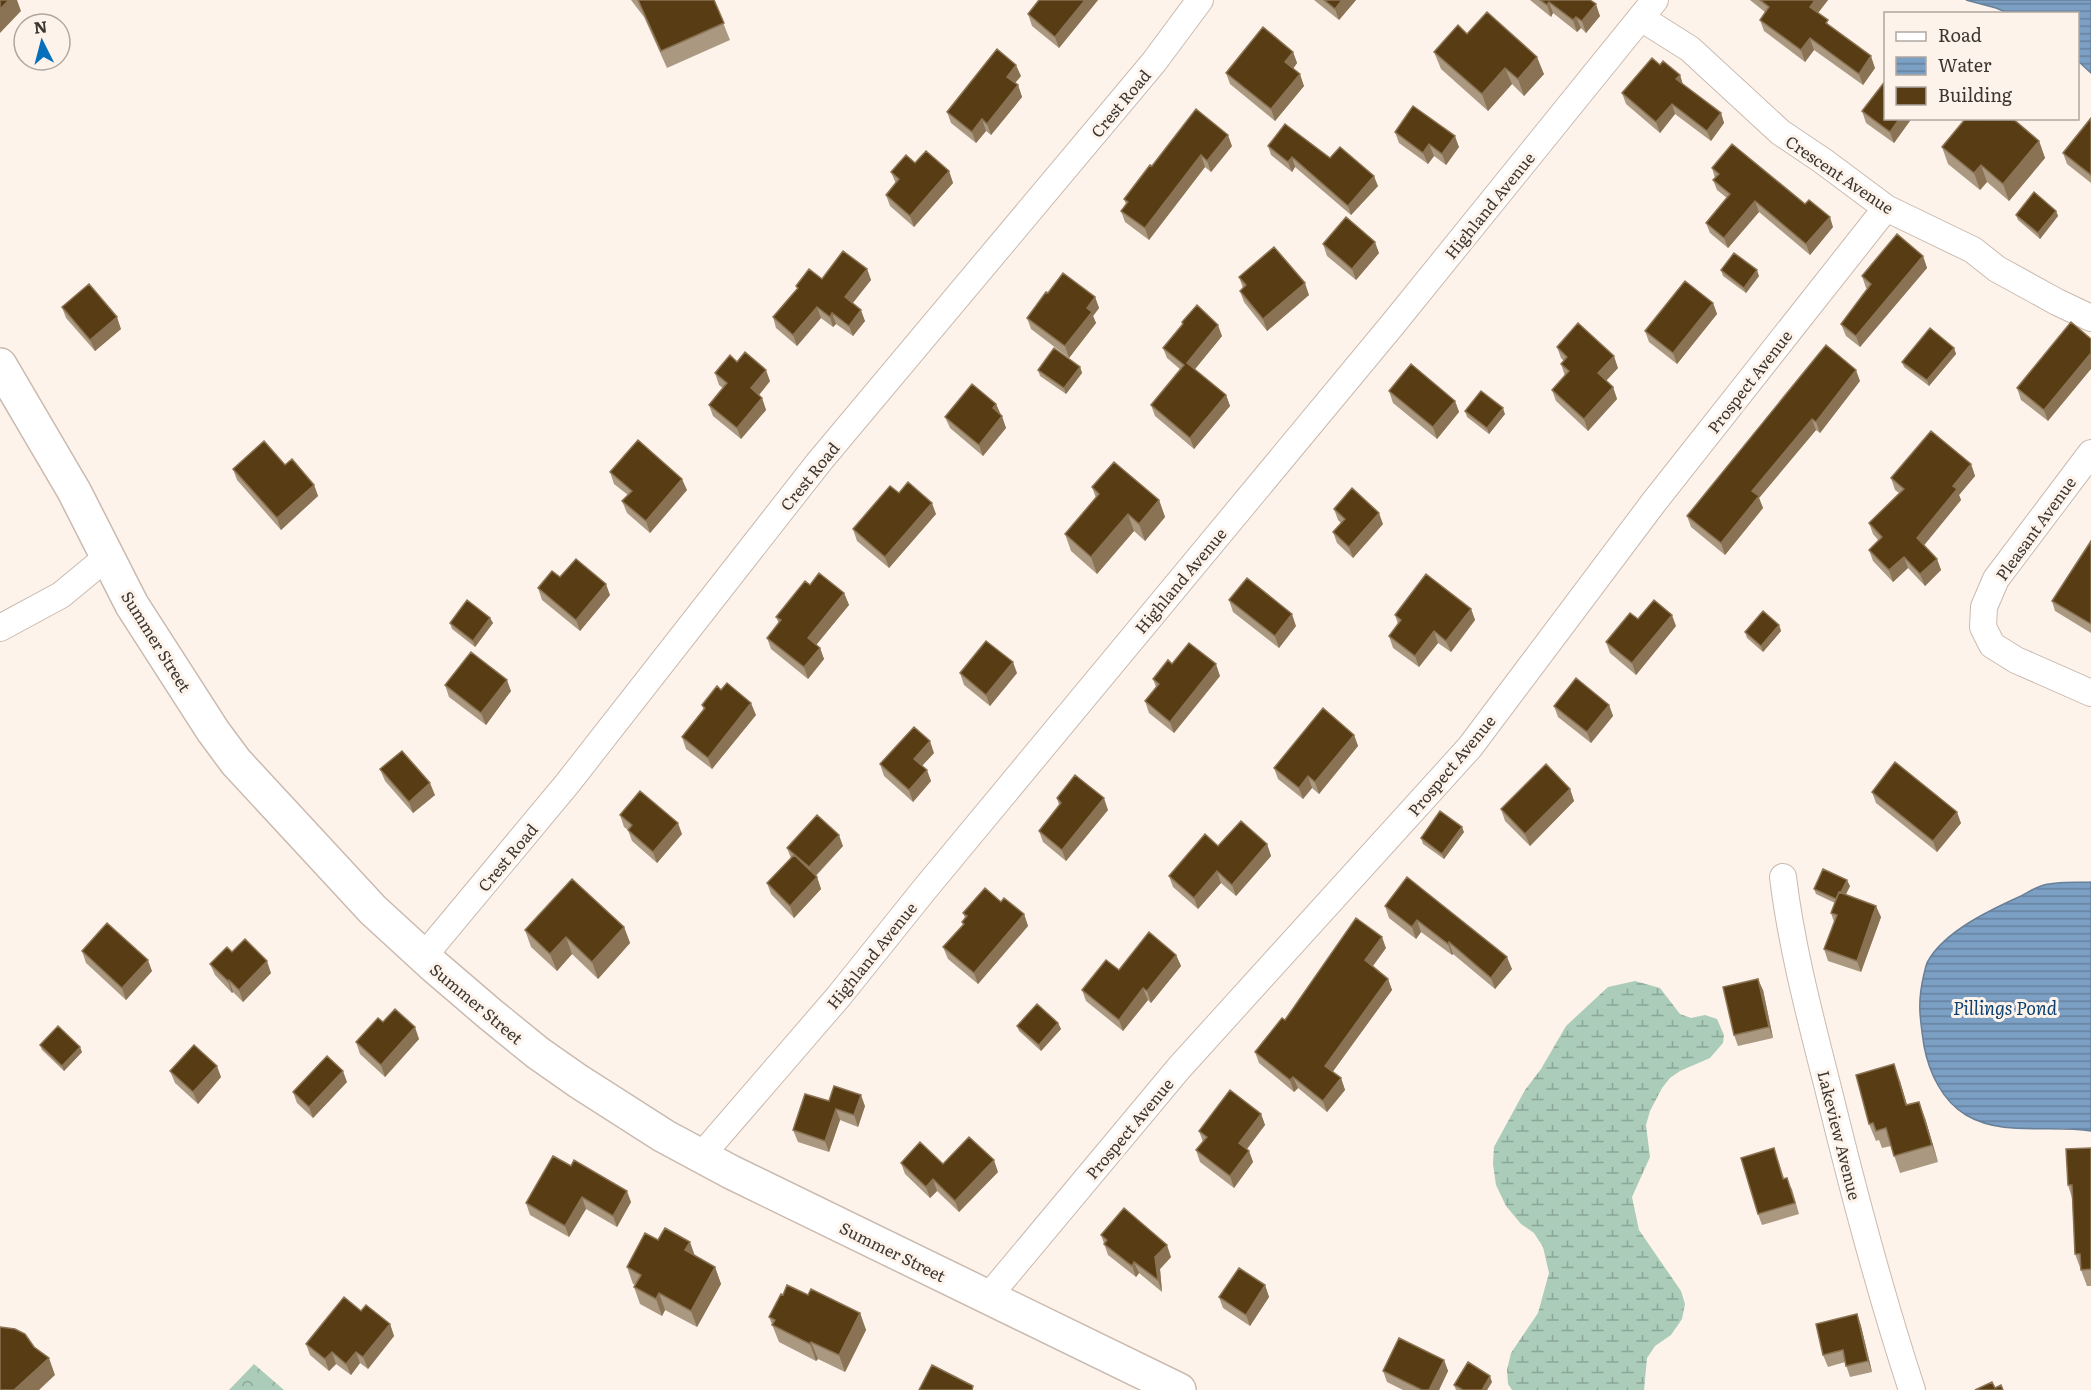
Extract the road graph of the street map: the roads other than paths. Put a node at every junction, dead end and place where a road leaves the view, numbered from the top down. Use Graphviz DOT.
graph roads {
  1 [pos="1200,0"];
  2 [pos="1648,9"];
  3 [pos="1886,208"];
  4 [pos="2091,318"];
  5 [pos="0,365"];
  6 [pos="2091,453"];
  7 [pos="107,557"];
  8 [pos="0,628"];
  9 [pos="2091,693"];
  10 [pos="1783,878"];
  11 [pos="423,957"];
  12 [pos="701,1156"];
  13 [pos="988,1297"];
  14 [pos="1179,1390"];
  15 [pos="1912,1390"];
  1 -- 11 [label="street, Crest Road"];
  2 -- 3 [label="street, Crescent Avenue"];
  2 -- 12 [label="street, Highland Avenue"];
  3 -- 4 [label="street, Crescent Avenue"];
  3 -- 13 [label="street, Prospect Avenue"];
  5 -- 7 [label="main road, Summer Street"];
  6 -- 9 [label="street, Pleasant Avenue"];
  7 -- 8 [label="street"];
  7 -- 11 [label="main road, Summer Street"];
  10 -- 15 [label="street, Lakeview Avenue"];
  11 -- 12 [label="main road, Summer Street"];
  12 -- 13 [label="main road, Summer Street"];
  13 -- 14 [label="main road, Summer Street"];
}
